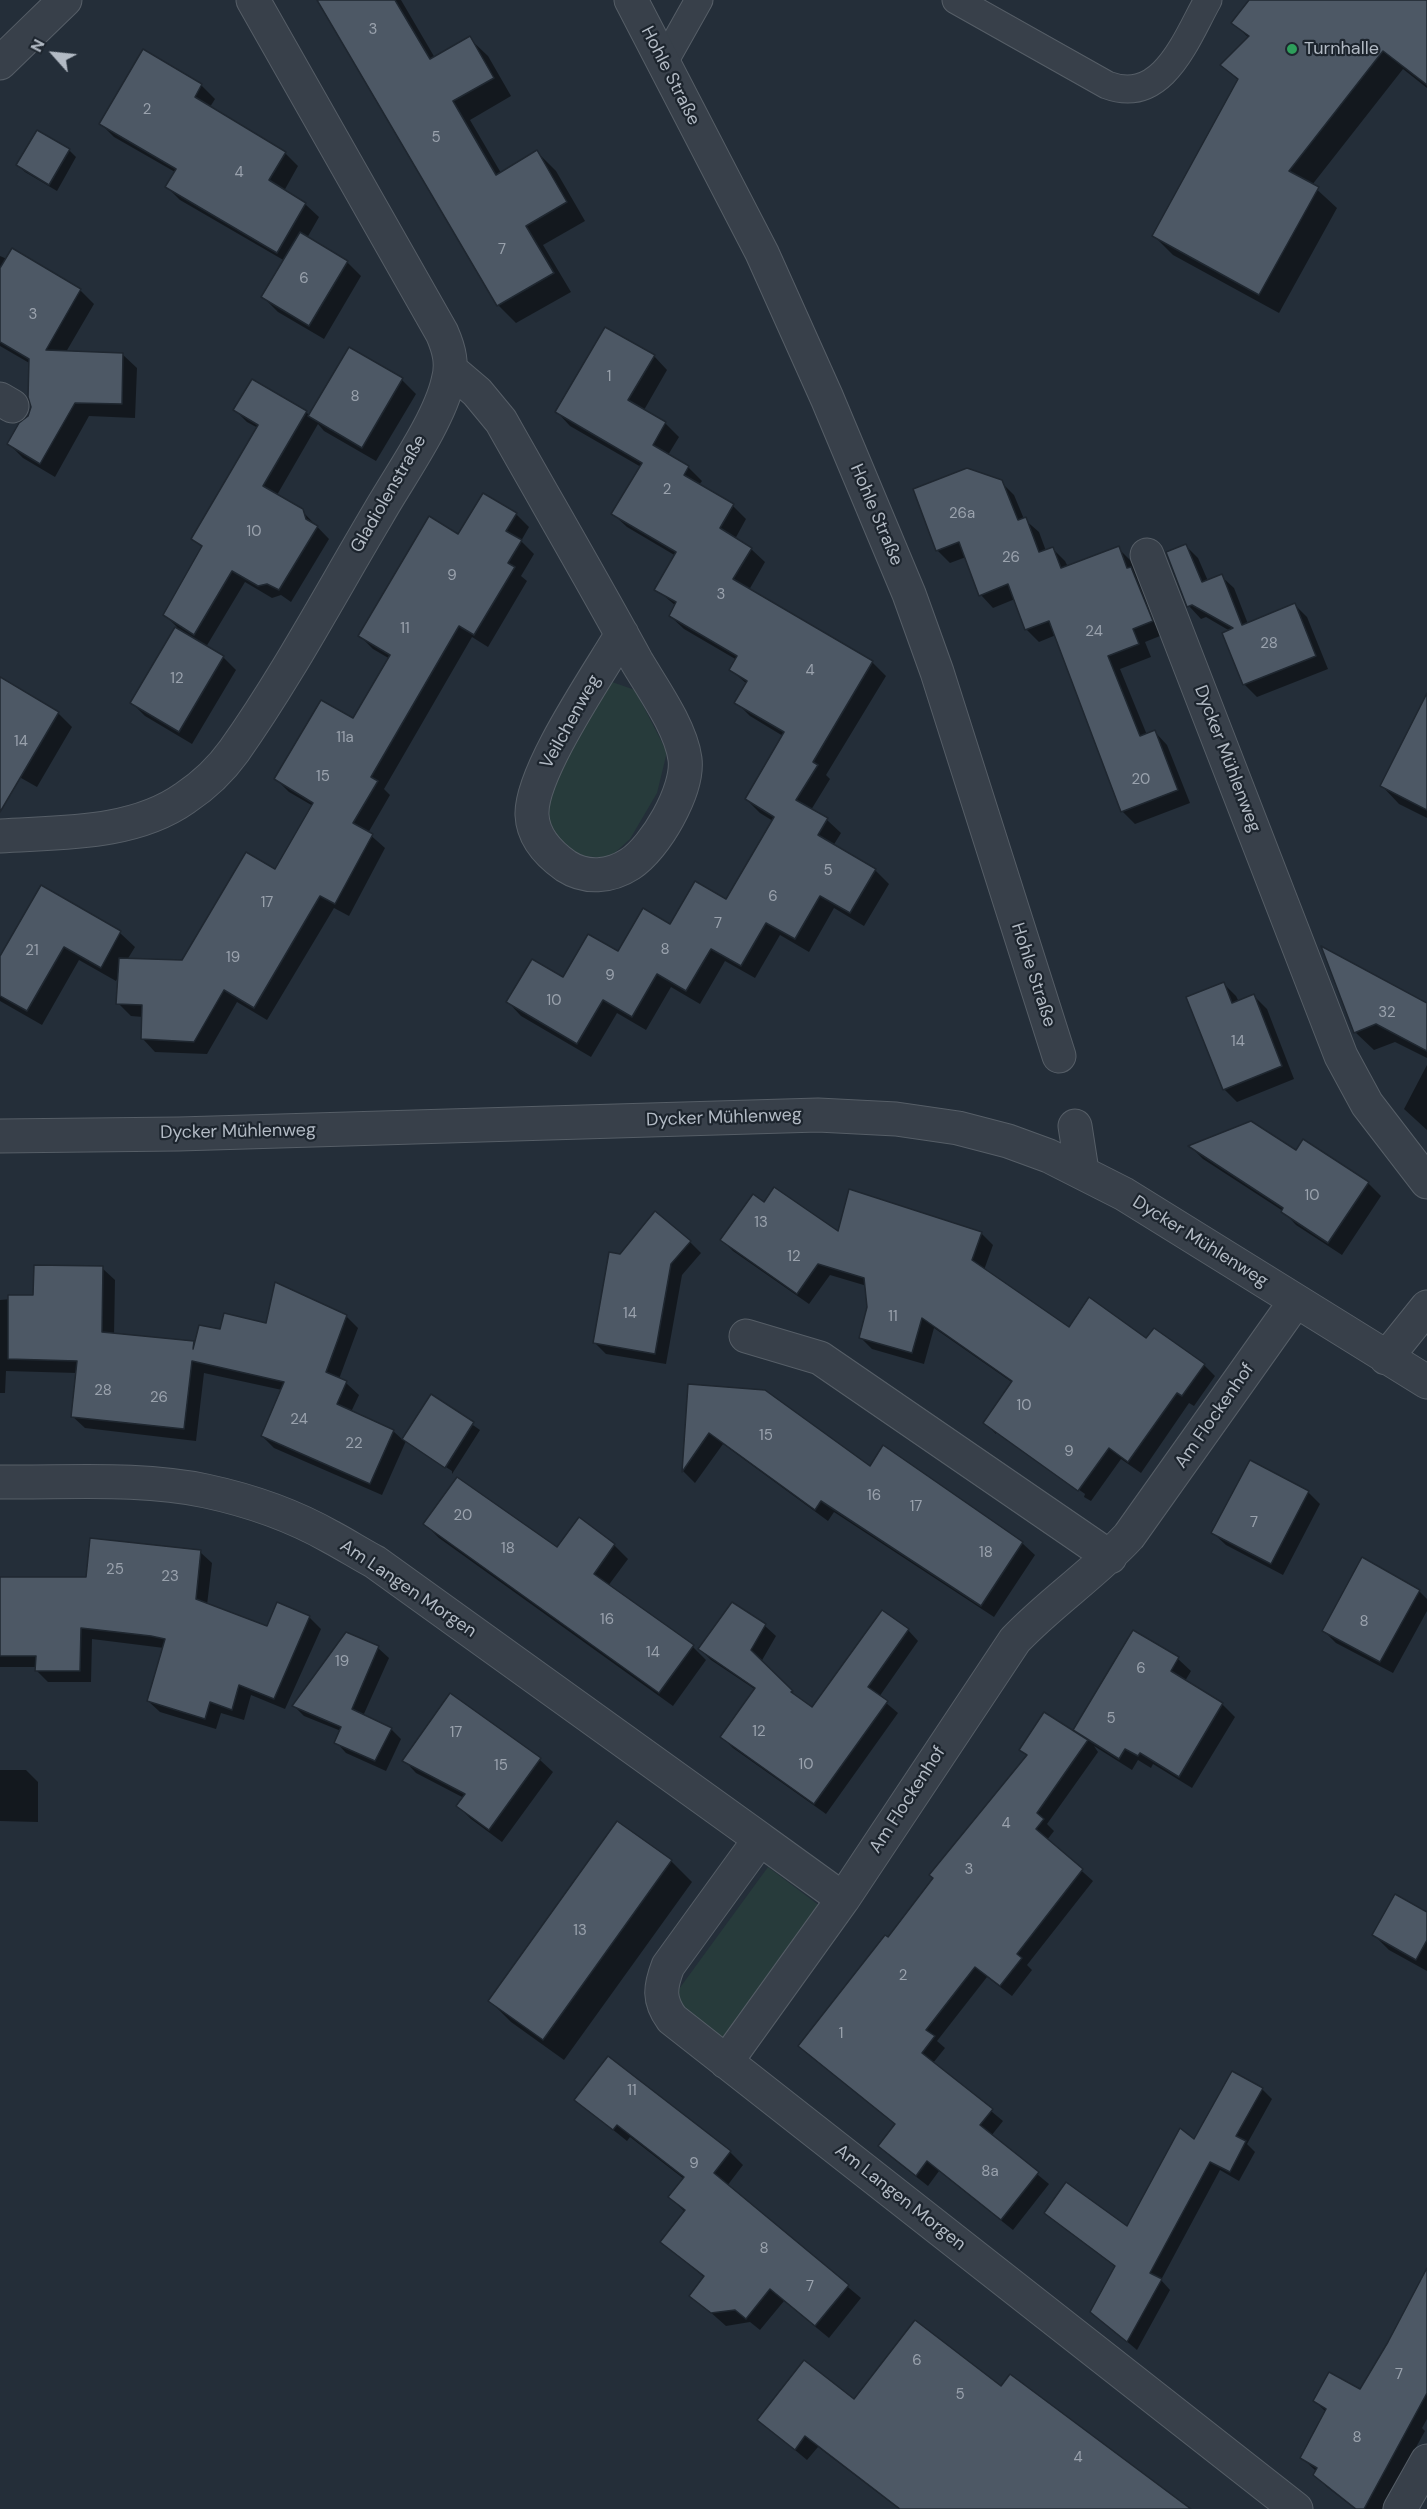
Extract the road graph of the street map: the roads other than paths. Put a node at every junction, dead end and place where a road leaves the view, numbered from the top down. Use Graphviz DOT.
graph roads {
  1 [pos="65,0"];
  2 [pos="253,0"];
  3 [pos="631,0"];
  4 [pos="699,0"];
  5 [pos="956,0"];
  6 [pos="1208,0"];
  7 [pos="0,63"];
  8 [pos="663,64"];
  9 [pos="450,369"];
  10 [pos="1148,555"];
  11 [pos="622,634"];
  12 [pos="0,836"];
  13 [pos="1059,1056"];
  14 [pos="1075,1126"];
  15 [pos="0,1136"];
  16 [pos="1082,1171"];
  17 [pos="1427,1182"];
  18 [pos="1295,1302"];
  19 [pos="1427,1306"];
  20 [pos="746,1336"];
  21 [pos="1386,1358"];
  22 [pos="1427,1382"];
  23 [pos="0,1482"];
  24 [pos="1110,1557"];
  25 [pos="760,1839"];
  26 [pos="843,1899"];
  27 [pos="726,2062"];
  28 [pos="1427,2461"];
  29 [pos="1296,2509"];
  30 [pos="1400,2509"];
  1 -- 7 [label="street"];
  2 -- 9 [label="street, Gladiolenstraße"];
  3 -- 8 [label="street, Hohle Straße"];
  4 -- 8 [label="lane"];
  5 -- 6 [label="lane"];
  8 -- 13 [label="street, Hohle Straße"];
  9 -- 11 [label="street, Veilchenweg"];
  9 -- 12 [label="street, Gladiolenstraße"];
  10 -- 17 [label="street, Dycker Mühlenweg"];
  11 -- 11 [label="street, Veilchenweg"];
  14 -- 16 [label="street"];
  15 -- 16 [label="street, Dycker Mühlenweg"];
  16 -- 18 [label="street, Dycker Mühlenweg"];
  18 -- 21 [label="street, Dycker Mühlenweg"];
  18 -- 24 [label="street, Am Flockenhof"];
  19 -- 21 [label="street"];
  20 -- 24 [label="street"];
  21 -- 22 [label="street, Dycker Mühlenweg"];
  23 -- 25 [label="street, Am Langen Morgen"];
  24 -- 26 [label="street, Am Flockenhof"];
  25 -- 26 [label="street, Am Langen Morgen"];
  25 -- 27 [label="street, Am Langen Morgen"];
  26 -- 27 [label="street, Am Flockenhof"];
  27 -- 29 [label="street, Am Langen Morgen"];
  28 -- 30 [label="street"];
}
